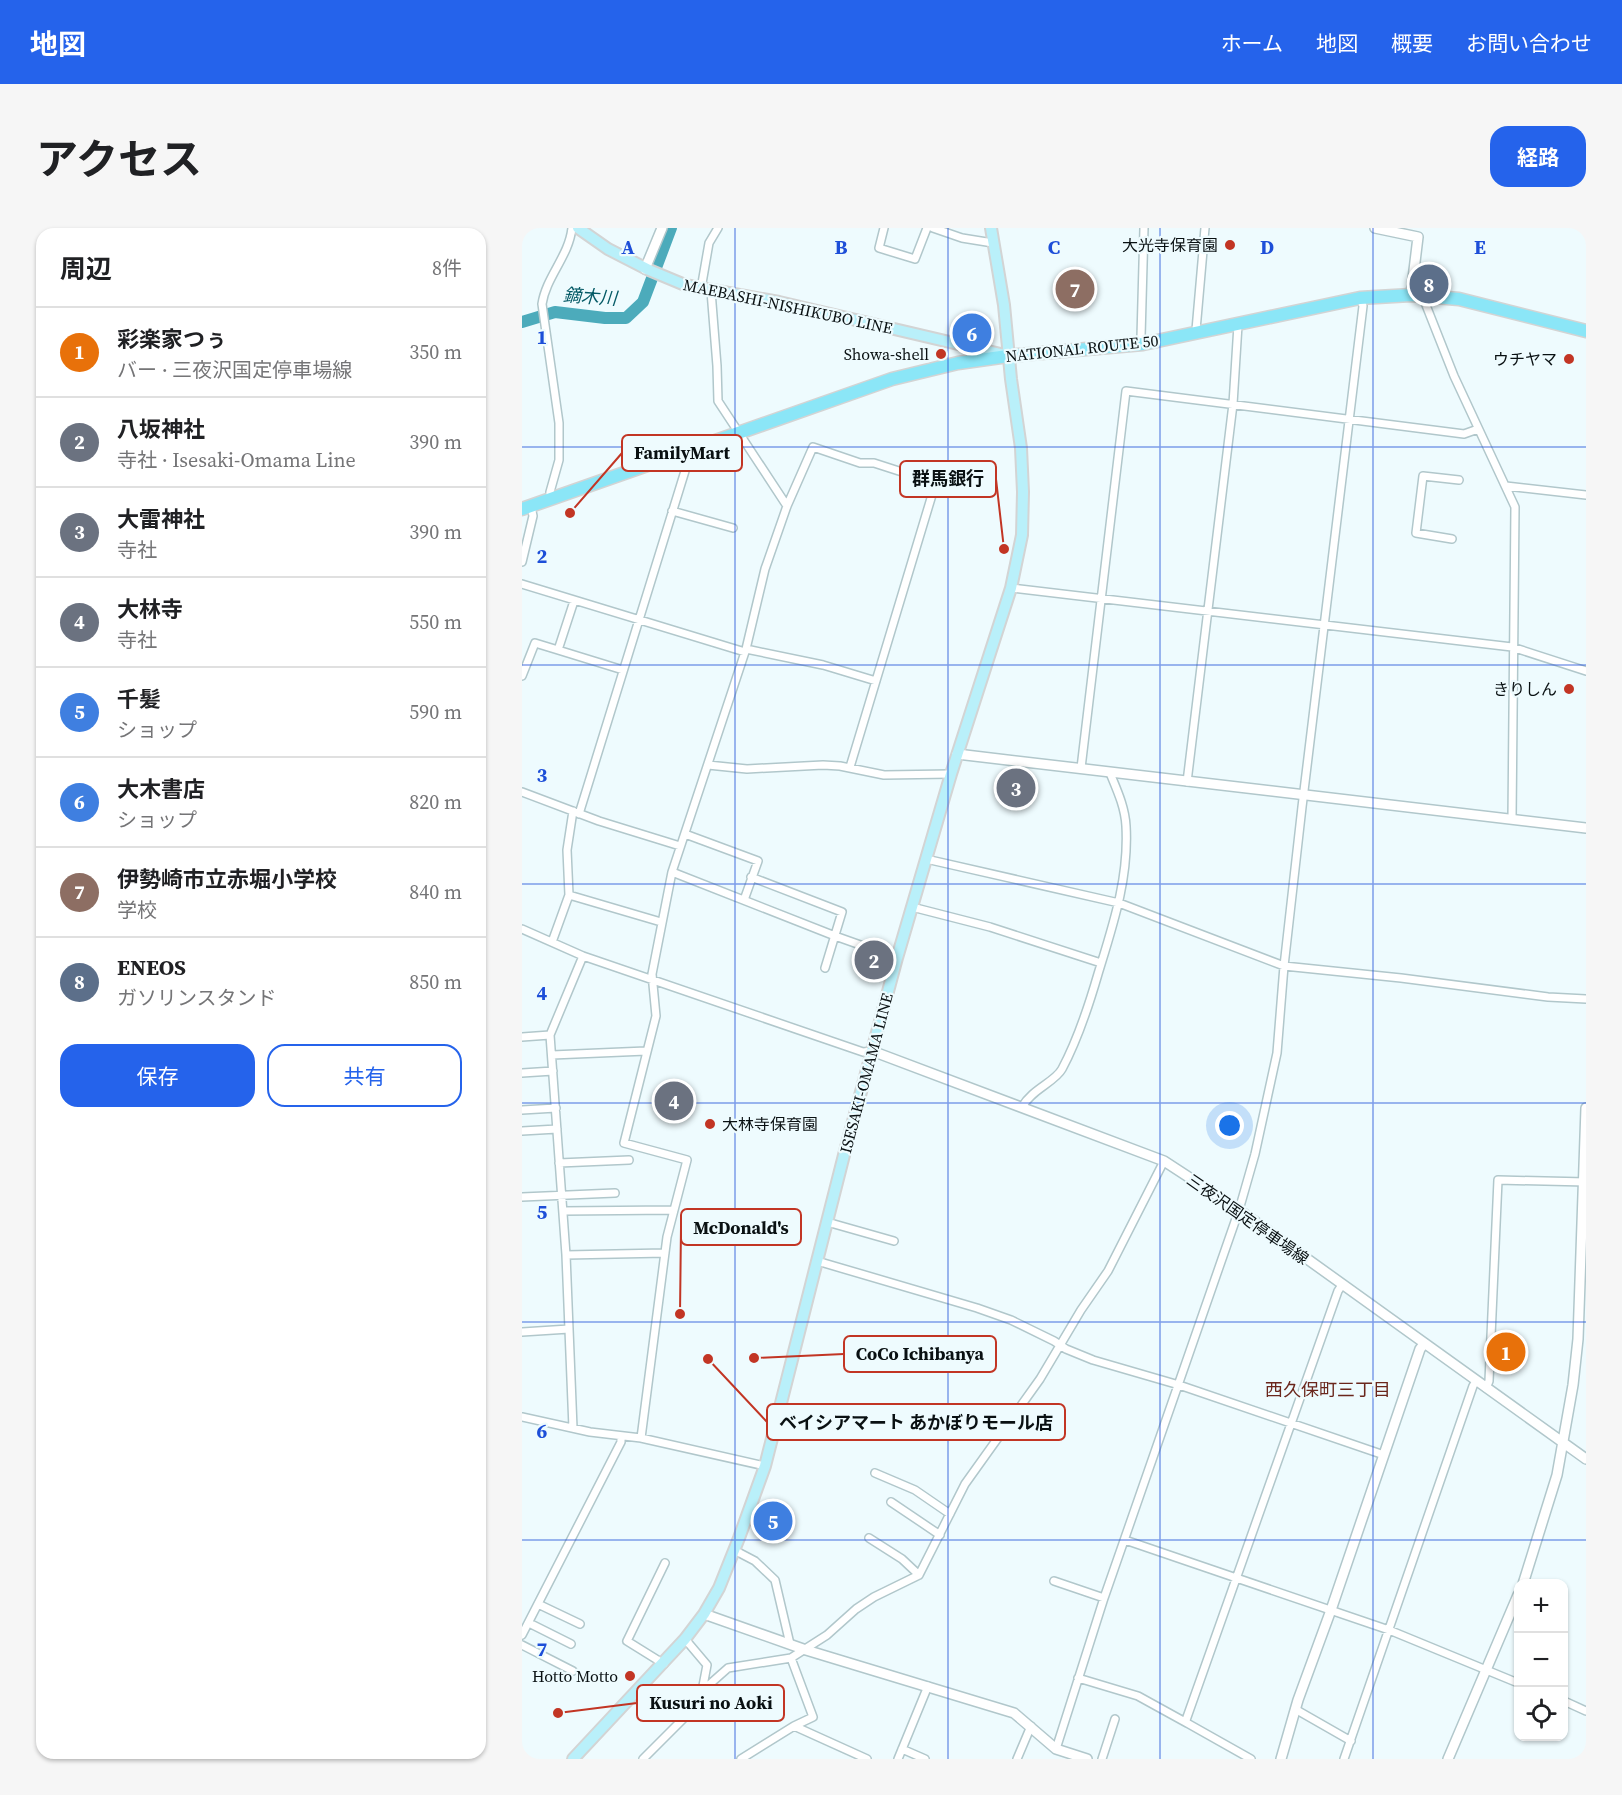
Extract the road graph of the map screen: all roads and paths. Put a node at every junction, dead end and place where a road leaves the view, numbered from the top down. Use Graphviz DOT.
graph roads {
  1 [pos="572,228"];
  2 [pos="578,228"];
  3 [pos="662,228"];
  4 [pos="718,228"];
  5 [pos="884,228"];
  6 [pos="927,228"];
  7 [pos="933,228"];
  8 [pos="991,228"];
  9 [pos="1143,228"];
  10 [pos="1205,228"];
  11 [pos="1375,228"];
  12 [pos="1418,232"];
  13 [pos="993,243"];
  14 [pos="647,270"];
  15 [pos="706,290"];
  16 [pos="1417,295"];
  17 [pos="1360,298"];
  18 [pos="1238,325"];
  19 [pos="1196,330"];
  20 [pos="1586,331"];
  21 [pos="1141,337"];
  22 [pos="1008,356"];
  23 [pos="1233,404"];
  24 [pos="1349,418"];
  25 [pos="1478,429"];
  26 [pos="738,433"];
  27 [pos="685,452"];
  28 [pos="1459,480"];
  29 [pos="1506,486"];
  30 [pos="1586,495"];
  31 [pos="550,499"];
  32 [pos="788,506"];
  33 [pos="527,507"];
  34 [pos="672,511"];
  35 [pos="733,528"];
  36 [pos="1452,539"];
  37 [pos="522,562"];
  38 [pos="522,584"];
  39 [pos="1011,588"];
  40 [pos="1101,598"];
  41 [pos="574,601"];
  42 [pos="1207,611"];
  43 [pos="638,620"];
  44 [pos="1324,625"];
  45 [pos="1512,647"];
  46 [pos="558,650"];
  47 [pos="745,650"];
  48 [pos="623,670"];
  49 [pos="1586,671"];
  50 [pos="522,676"];
  51 [pos="876,681"];
  52 [pos="957,754"];
  53 [pos="708,765"];
  54 [pos="850,767"];
  55 [pos="1082,768"];
  56 [pos="1110,773"];
  57 [pos="951,774"];
  58 [pos="1187,782"];
  59 [pos="522,792"];
  60 [pos="1304,796"];
  61 [pos="576,812"];
  62 [pos="1512,819"];
  63 [pos="1586,828"];
  64 [pos="685,834"];
  65 [pos="680,846"];
  66 [pos="926,859"];
  67 [pos="672,872"];
  68 [pos="751,877"];
  69 [pos="569,895"];
  70 [pos="744,900"];
  71 [pos="1119,903"];
  72 [pos="912,907"];
  73 [pos="661,922"];
  74 [pos="522,929"];
  75 [pos="835,936"];
  76 [pos="552,942"];
  77 [pos="584,956"];
  78 [pos="897,958"];
  79 [pos="1101,963"];
  80 [pos="1284,966"];
  81 [pos="825,968"];
  82 [pos="652,978"];
  83 [pos="1586,999"];
  84 [pos="550,1035"];
  85 [pos="522,1037"];
  86 [pos="646,1051"];
  87 [pos="872,1051"];
  88 [pos="552,1055"];
  89 [pos="553,1071"];
  90 [pos="522,1073"];
  91 [pos="1022,1107"];
  92 [pos="556,1108"];
  93 [pos="1586,1108"];
  94 [pos="522,1110"];
  95 [pos="557,1128"];
  96 [pos="522,1131"];
  97 [pos="628,1160"];
  98 [pos="1164,1161"];
  99 [pos="560,1163"];
  100 [pos="1585,1182"];
  101 [pos="615,1193"];
  102 [pos="562,1195"];
  103 [pos="522,1197"];
  104 [pos="674,1210"];
  105 [pos="1239,1210"];
  106 [pos="562,1211"];
  107 [pos="827,1222"];
  108 [pos="894,1241"];
  109 [pos="665,1253"];
  110 [pos="566,1255"];
  111 [pos="818,1261"];
  112 [pos="1342,1285"];
  113 [pos="569,1329"];
  114 [pos="522,1332"];
  115 [pos="1424,1344"];
  116 [pos="1060,1345"];
  117 [pos="1476,1382"];
  118 [pos="1179,1385"];
  119 [pos="1486,1388"];
  120 [pos="522,1417"];
  121 [pos="1290,1424"];
  122 [pos="573,1428"];
  123 [pos="621,1437"];
  124 [pos="641,1438"];
  125 [pos="1563,1442"];
  126 [pos="1384,1455"];
  127 [pos="1586,1459"];
  128 [pos="765,1466"];
  129 [pos="875,1473"];
  130 [pos="891,1502"];
  131 [pos="950,1514"];
  132 [pos="940,1535"];
  133 [pos="869,1538"];
  134 [pos="1125,1540"];
  135 [pos="734,1550"];
  136 [pos="664,1563"];
  137 [pos="919,1575"];
  138 [pos="1237,1578"];
  139 [pos="1525,1579"];
  140 [pos="1054,1581"];
  141 [pos="1104,1598"];
  142 [pos="538,1604"];
  143 [pos="1514,1604"];
  144 [pos="1331,1610"];
  145 [pos="704,1614"];
  146 [pos="579,1624"];
  147 [pos="526,1625"];
  148 [pos="1389,1630"];
  149 [pos="522,1635"];
  150 [pos="685,1639"];
  151 [pos="571,1644"];
  152 [pos="790,1644"];
  153 [pos="522,1645"];
  154 [pos="806,1650"];
  155 [pos="791,1658"];
  156 [pos="664,1664"];
  157 [pos="1485,1669"];
  158 [pos="573,1671"];
  159 [pos="1078,1678"];
  160 [pos="1514,1681"];
  161 [pos="928,1686"];
  162 [pos="702,1691"];
  163 [pos="1568,1703"];
  164 [pos="1295,1709"];
  165 [pos="1586,1711"];
  166 [pos="1115,1719"];
  167 [pos="1187,1724"];
  168 [pos="794,1726"];
  169 [pos="1031,1726"];
  170 [pos="1351,1740"];
  171 [pos="902,1749"];
  172 [pos="1056,1749"];
  173 [pos="573,1759"];
  174 [pos="643,1759"];
  175 [pos="741,1759"];
  176 [pos="867,1759"];
  177 [pos="898,1759"];
  178 [pos="925,1759"];
  179 [pos="1017,1759"];
  180 [pos="1087,1759"];
  181 [pos="1102,1759"];
  182 [pos="1251,1759"];
  183 [pos="1281,1759"];
  184 [pos="1344,1759"];
  185 [pos="1448,1759"];
  1 -- 31 [label="street"];
  2 -- 14 [label="main road, MAEBASHI-NISHIKUBO LINE"];
  3 -- 14 [label="street"];
  4 -- 15 [label="street"];
  5 -- 6 [label="street"];
  7 -- 13 [label="street"];
  8 -- 13 [label="main road, ISESAKI-OMAMA LINE"];
  9 -- 21 [label="street"];
  10 -- 19 [label="street"];
  11 -- 12 [label="street"];
  12 -- 16 [label="street"];
  13 -- 22 [label="main road, ISESAKI-OMAMA LINE"];
  14 -- 15 [label="main road, MAEBASHI-NISHIKUBO LINE"];
  15 -- 22 [label="main road, MAEBASHI-NISHIKUBO LINE"];
  15 -- 26 [label="street"];
  16 -- 17 [label="highway, NATIONAL ROUTE 50"];
  16 -- 20 [label="highway, NATIONAL ROUTE 50"];
  16 -- 25 [label="street"];
  17 -- 18 [label="highway, NATIONAL ROUTE 50"];
  17 -- 24 [label="street"];
  18 -- 22 [label="highway, NATIONAL ROUTE 50"];
  18 -- 23 [label="street"];
  22 -- 26 [label="highway, NATIONAL ROUTE 50"];
  22 -- 39 [label="main road, ISESAKI-OMAMA LINE"];
  23 -- 24 [label="street"];
  23 -- 40 [label="street"];
  23 -- 42 [label="street"];
  24 -- 25 [label="street"];
  24 -- 44 [label="street"];
  25 -- 29 [label="street"];
  26 -- 27 [label="highway, NATIONAL ROUTE 50"];
  26 -- 32 [label="street"];
  27 -- 31 [label="highway, NATIONAL ROUTE 50"];
  27 -- 34 [label="street"];
  28 -- 36 [label="street"];
  29 -- 30 [label="street"];
  29 -- 45 [label="street"];
  31 -- 33 [label="highway, NATIONAL ROUTE 50"];
  32 -- 47 [label="street"];
  32 -- 51 [label="street"];
  33 -- 37 [label="street"];
  34 -- 35 [label="street"];
  34 -- 43 [label="street"];
  38 -- 41 [label="street"];
  39 -- 40 [label="street"];
  39 -- 52 [label="main road, ISESAKI-OMAMA LINE"];
  40 -- 42 [label="street"];
  40 -- 55 [label="street"];
  41 -- 43 [label="street"];
  41 -- 46 [label="street"];
  42 -- 44 [label="street"];
  42 -- 58 [label="street"];
  43 -- 47 [label="street"];
  43 -- 48 [label="street"];
  44 -- 45 [label="street"];
  44 -- 60 [label="street"];
  45 -- 49 [label="street"];
  45 -- 62 [label="street"];
  46 -- 48 [label="street"];
  46 -- 50 [label="street"];
  47 -- 51 [label="street"];
  47 -- 53 [label="street"];
  48 -- 61 [label="street"];
  51 -- 54 [label="street"];
  52 -- 55 [label="street"];
  52 -- 57 [label="main road, ISESAKI-OMAMA LINE"];
  53 -- 54 [label="street"];
  53 -- 64 [label="street"];
  54 -- 57 [label="street"];
  55 -- 56 [label="street"];
  56 -- 58 [label="street"];
  56 -- 71 [label="street"];
  57 -- 66 [label="main road, ISESAKI-OMAMA LINE"];
  58 -- 60 [label="street"];
  59 -- 61 [label="street"];
  60 -- 62 [label="street"];
  60 -- 80 [label="street"];
  61 -- 65 [label="street"];
  61 -- 69 [label="street"];
  62 -- 63 [label="street"];
  64 -- 65 [label="street"];
  64 -- 68 [label="street"];
  65 -- 67 [label="street"];
  66 -- 71 [label="street"];
  66 -- 72 [label="main road, ISESAKI-OMAMA LINE"];
  67 -- 70 [label="street"];
  67 -- 73 [label="street"];
  68 -- 70 [label="street"];
  68 -- 75 [label="street"];
  69 -- 73 [label="street"];
  69 -- 76 [label="street"];
  70 -- 75 [label="street"];
  71 -- 79 [label="street"];
  71 -- 80 [label="street"];
  72 -- 78 [label="main road, ISESAKI-OMAMA LINE"];
  72 -- 79 [label="street"];
  73 -- 82 [label="street"];
  74 -- 76 [label="street"];
  75 -- 78 [label="street"];
  75 -- 81 [label="street"];
  76 -- 77 [label="street"];
  77 -- 82 [label="street"];
  77 -- 84 [label="street"];
  78 -- 87 [label="main road, ISESAKI-OMAMA LINE"];
  79 -- 91 [label="street"];
  80 -- 83 [label="street"];
  80 -- 105 [label="street"];
  82 -- 86 [label="street"];
  82 -- 87 [label="street"];
  84 -- 85 [label="street"];
  84 -- 88 [label="street"];
  86 -- 88 [label="street"];
  86 -- 104 [label="street"];
  87 -- 91 [label="street, 三夜沢国定停車場線"];
  87 -- 107 [label="main road, ISESAKI-OMAMA LINE"];
  88 -- 89 [label="street"];
  89 -- 90 [label="street"];
  89 -- 92 [label="street"];
  91 -- 98 [label="street, 三夜沢国定停車場線"];
  92 -- 94 [label="street"];
  92 -- 95 [label="street"];
  93 -- 100 [label="street"];
  95 -- 96 [label="street"];
  95 -- 99 [label="street"];
  97 -- 99 [label="street"];
  98 -- 105 [label="street, 三夜沢国定停車場線"];
  98 -- 116 [label="street"];
  99 -- 102 [label="street"];
  100 -- 119 [label="street"];
  100 -- 125 [label="street"];
  101 -- 102 [label="street"];
  102 -- 103 [label="street"];
  102 -- 106 [label="street"];
  104 -- 106 [label="street"];
  104 -- 109 [label="street"];
  105 -- 112 [label="street, 三夜沢国定停車場線"];
  105 -- 118 [label="street"];
  106 -- 110 [label="street"];
  107 -- 108 [label="street"];
  107 -- 111 [label="main road, ISESAKI-OMAMA LINE"];
  109 -- 110 [label="street"];
  109 -- 124 [label="street"];
  110 -- 113 [label="street"];
  111 -- 116 [label="street"];
  111 -- 128 [label="main road, ISESAKI-OMAMA LINE"];
  112 -- 115 [label="street, 三夜沢国定停車場線"];
  112 -- 121 [label="street"];
  113 -- 114 [label="street"];
  113 -- 122 [label="street"];
  115 -- 117 [label="street, 三夜沢国定停車場線"];
  115 -- 126 [label="street"];
  116 -- 118 [label="street"];
  116 -- 131 [label="street"];
  117 -- 119 [label="street, 三夜沢国定停車場線"];
  117 -- 148 [label="street"];
  118 -- 121 [label="street"];
  118 -- 134 [label="street"];
  119 -- 125 [label="street, 三夜沢国定停車場線"];
  120 -- 122 [label="street"];
  121 -- 126 [label="street"];
  121 -- 138 [label="street"];
  122 -- 123 [label="street"];
  123 -- 124 [label="street"];
  123 -- 142 [label="street"];
  124 -- 128 [label="street"];
  125 -- 127 [label="street, 三夜沢国定停車場線"];
  125 -- 139 [label="street"];
  126 -- 144 [label="street"];
  128 -- 135 [label="main road, ISESAKI-OMAMA LINE"];
  129 -- 131 [label="street"];
  130 -- 132 [label="street"];
  131 -- 132 [label="street"];
  132 -- 137 [label="street"];
  133 -- 137 [label="street"];
  134 -- 138 [label="street"];
  134 -- 141 [label="street"];
  135 -- 145 [label="main road, ISESAKI-OMAMA LINE"];
  135 -- 152 [label="street"];
  136 -- 156 [label="street"];
  137 -- 154 [label="street"];
  138 -- 144 [label="street"];
  138 -- 167 [label="street"];
  140 -- 141 [label="street"];
  141 -- 159 [label="street"];
  142 -- 146 [label="street"];
  142 -- 147 [label="street"];
  143 -- 157 [label="street"];
  144 -- 148 [label="street"];
  144 -- 164 [label="street"];
  145 -- 150 [label="main road, ISESAKI-OMAMA LINE"];
  145 -- 152 [label="street"];
  147 -- 149 [label="street"];
  147 -- 151 [label="street"];
  148 -- 157 [label="street"];
  148 -- 170 [label="street"];
  150 -- 156 [label="main road, ISESAKI-OMAMA LINE"];
  150 -- 162 [label="street"];
  152 -- 154 [label="street"];
  153 -- 158 [label="street"];
  154 -- 155 [label="street"];
  154 -- 161 [label="street"];
  155 -- 162 [label="street"];
  155 -- 168 [label="street"];
  156 -- 173 [label="main road, ISESAKI-OMAMA LINE"];
  157 -- 160 [label="street"];
  157 -- 185 [label="street"];
  159 -- 167 [label="street"];
  159 -- 172 [label="street"];
  161 -- 169 [label="street"];
  161 -- 171 [label="street"];
  162 -- 174 [label="street"];
  163 -- 165 [label="street"];
  164 -- 170 [label="street"];
  164 -- 183 [label="street"];
  166 -- 181 [label="street"];
  167 -- 182 [label="street"];
  168 -- 175 [label="street"];
  168 -- 176 [label="street"];
  169 -- 172 [label="street"];
  169 -- 179 [label="street"];
  170 -- 184 [label="street"];
  171 -- 177 [label="street"];
  171 -- 178 [label="street"];
  172 -- 180 [label="street"];
}
